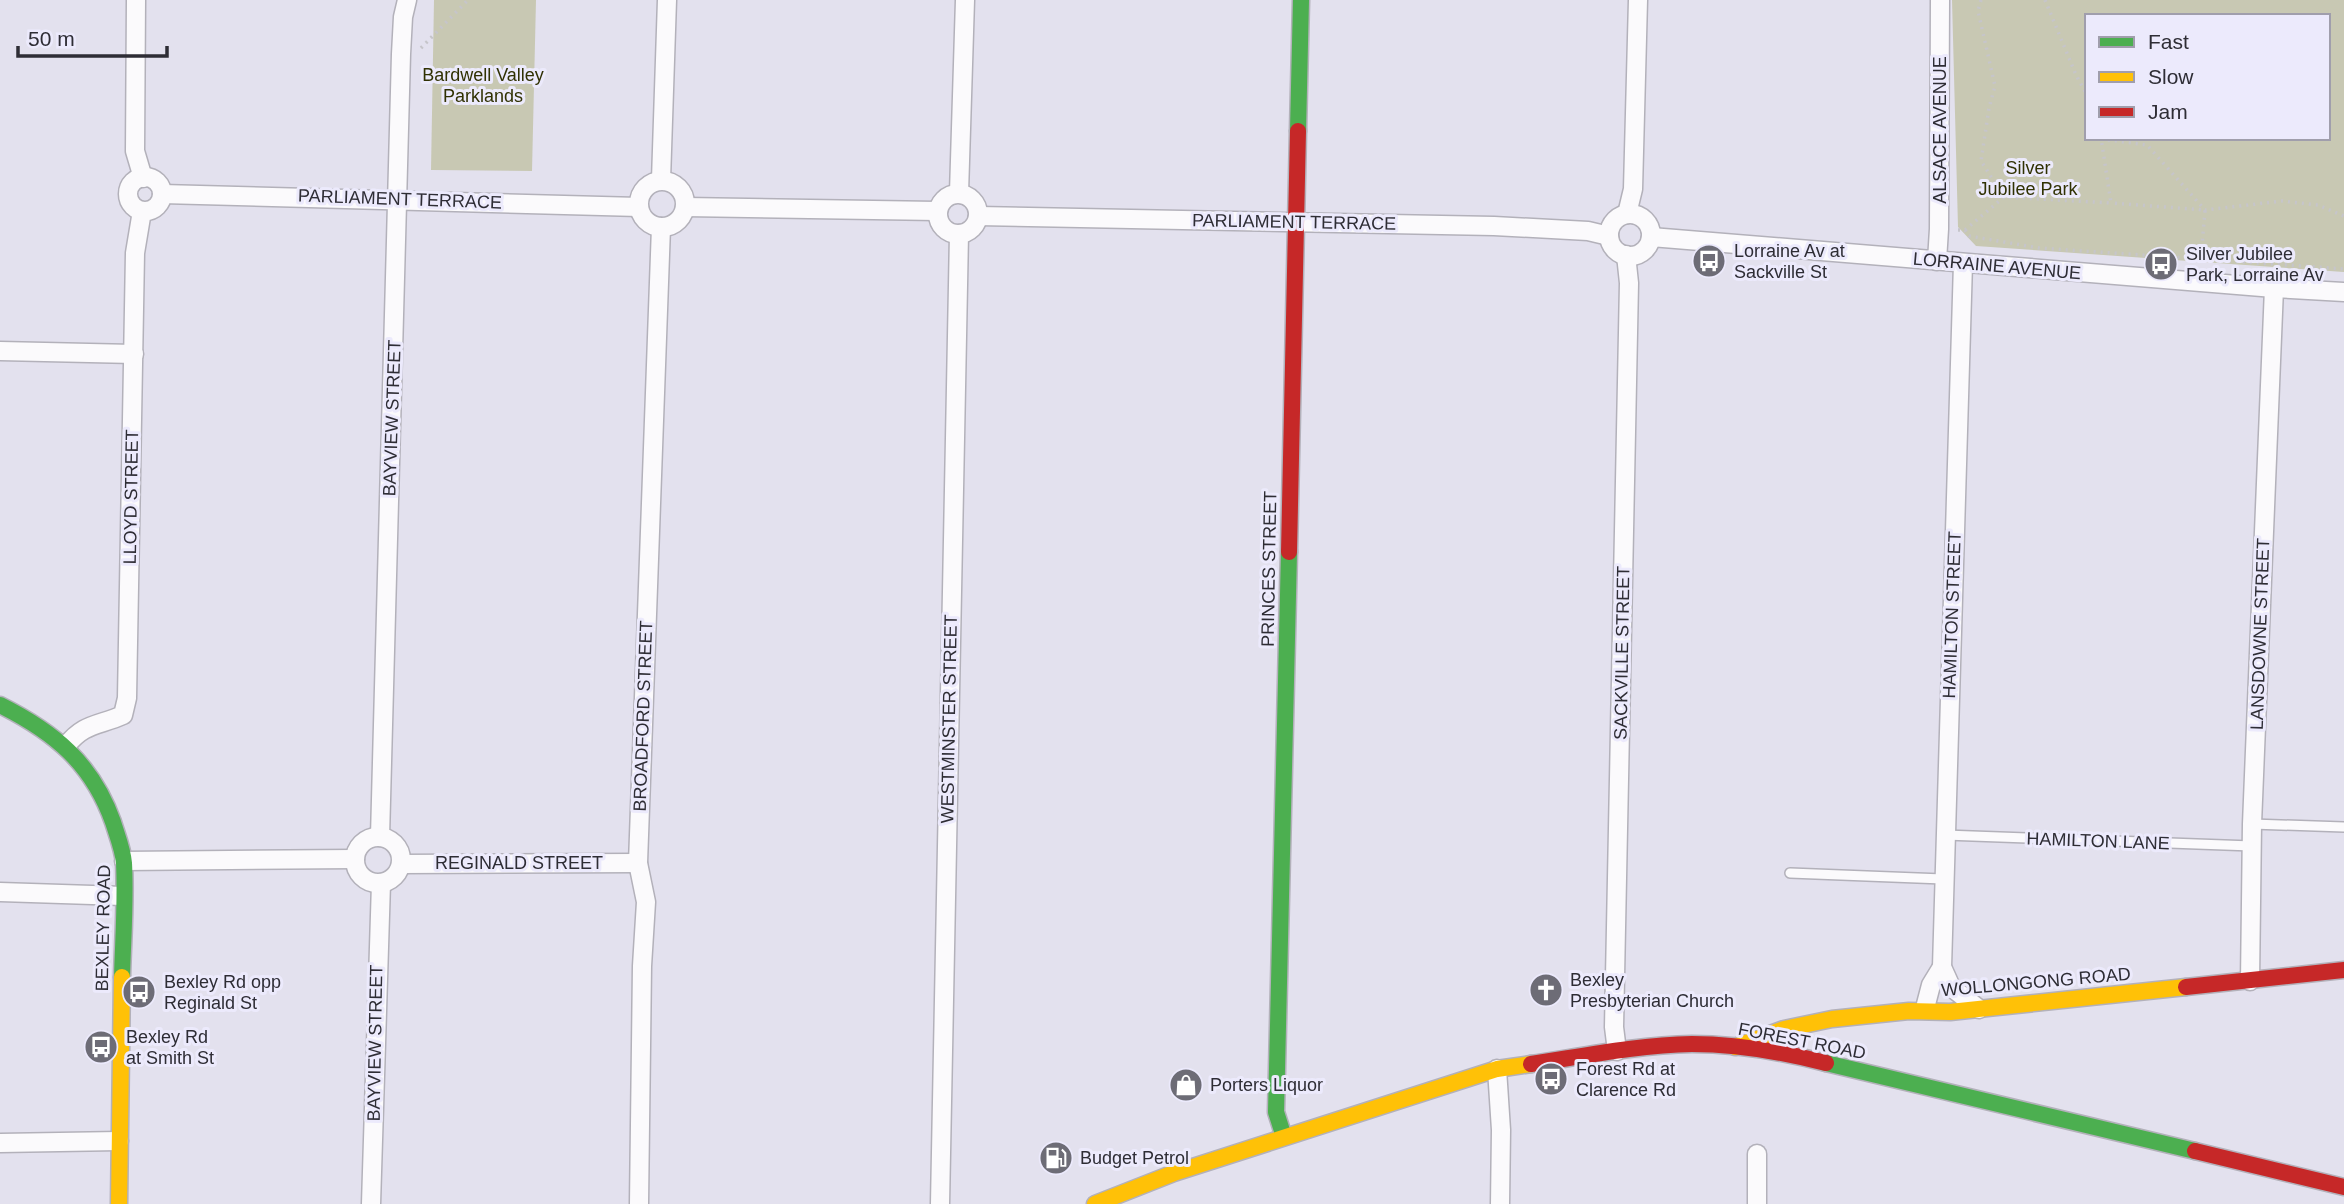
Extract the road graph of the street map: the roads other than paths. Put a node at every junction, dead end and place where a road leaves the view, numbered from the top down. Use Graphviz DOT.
graph roads {
  1 [pos="135,0"];
  2 [pos="407,0"];
  3 [pos="667,0"];
  4 [pos="965,0"];
  5 [pos="1301,0"];
  6 [pos="1638,0"];
  7 [pos="1940,0"];
  8 [pos="143,178"];
  9 [pos="661,180"];
  10 [pos="959,193"];
  11 [pos="162,194"];
  12 [pos="398,199"];
  13 [pos="639,207"];
  14 [pos="685,207"];
  15 [pos="142,211"];
  16 [pos="937,211"];
  17 [pos="1627,214"];
  18 [pos="978,216"];
  19 [pos="1297,221"];
  20 [pos="661,227"];
  21 [pos="959,234"];
  22 [pos="1609,236"];
  23 [pos="1651,237"];
  24 [pos="1626,255"];
  25 [pos="1937,261"];
  26 [pos="1963,263"];
  27 [pos="2274,288"];
  28 [pos="2344,292"];
  29 [pos="0,351"];
  30 [pos="134,354"];
  31 [pos="0,705"];
  32 [pos="66,746"];
  33 [pos="2252,824"];
  34 [pos="2344,827"];
  35 [pos="1945,835"];
  36 [pos="380,837"];
  37 [pos="2252,846"];
  38 [pos="355,859"];
  39 [pos="124,861"];
  40 [pos="638,863"];
  41 [pos="401,864"];
  42 [pos="1790,873"];
  43 [pos="1943,879"];
  44 [pos="381,883"];
  45 [pos="0,892"];
  46 [pos="124,896"];
  47 [pos="1941,967"];
  48 [pos="2344,970"];
  49 [pos="2250,981"];
  50 [pos="1925,1008"];
  51 [pos="1979,1009"];
  52 [pos="1735,1047"];
  53 [pos="1617,1051"];
  54 [pos="1497,1069"];
  55 [pos="1284,1137"];
  56 [pos="119,1141"];
  57 [pos="0,1143"];
  58 [pos="1757,1154"];
  59 [pos="2344,1187"];
  60 [pos="119,1204"];
  61 [pos="371,1204"];
  62 [pos="639,1204"];
  63 [pos="940,1204"];
  64 [pos="1095,1204"];
  65 [pos="1500,1204"];
  66 [pos="1757,1204"];
  1 -- 8 [label="street"];
  2 -- 12 [label="street, BAYVIEW STREET"];
  3 -- 9 [label="street"];
  4 -- 10 [label="street"];
  5 -- 19 [label="main road, PRINCES STREET"];
  6 -- 17 [label="street"];
  7 -- 25 [label="street, ALSACE AVENUE"];
  8 -- 11 [label="street"];
  8 -- 15 [label="street"];
  9 -- 13 [label="street"];
  9 -- 14 [label="street"];
  10 -- 16 [label="street"];
  10 -- 18 [label="street"];
  11 -- 12 [label="street, PARLIAMENT TERRACE"];
  11 -- 15 [label="street"];
  12 -- 13 [label="street, PARLIAMENT TERRACE"];
  12 -- 36 [label="street, BAYVIEW STREET"];
  13 -- 20 [label="street"];
  14 -- 16 [label="street"];
  14 -- 20 [label="street"];
  15 -- 30 [label="street, LLOYD STREET"];
  16 -- 21 [label="street"];
  17 -- 22 [label="street"];
  17 -- 23 [label="street"];
  18 -- 19 [label="street, PARLIAMENT TERRACE"];
  18 -- 21 [label="street"];
  19 -- 22 [label="street, PARLIAMENT TERRACE"];
  19 -- 55 [label="main road, PRINCES STREET"];
  20 -- 40 [label="street, BROADFORD STREET"];
  21 -- 63 [label="street, WESTMINSTER STREET"];
  22 -- 24 [label="street"];
  23 -- 24 [label="street"];
  23 -- 25 [label="street, LORRAINE AVENUE"];
  24 -- 53 [label="street, SACKVILLE STREET"];
  25 -- 26 [label="street, LORRAINE AVENUE"];
  26 -- 27 [label="street, LORRAINE AVENUE"];
  26 -- 35 [label="street, HAMILTON STREET"];
  27 -- 28 [label="street, LORRAINE AVENUE"];
  27 -- 33 [label="street, LANSDOWNE STREET"];
  29 -- 30 [label="street"];
  30 -- 32 [label="street, LLOYD STREET"];
  31 -- 32 [label="main road, BEXLEY ROAD"];
  32 -- 39 [label="main road, BEXLEY ROAD"];
  33 -- 34 [label="lane"];
  33 -- 37 [label="street, LANSDOWNE STREET"];
  35 -- 37 [label="lane, HAMILTON LANE"];
  35 -- 43 [label="street, HAMILTON STREET"];
  36 -- 38 [label="street"];
  36 -- 41 [label="street"];
  37 -- 49 [label="street, LANSDOWNE STREET"];
  38 -- 39 [label="street"];
  38 -- 44 [label="street"];
  39 -- 46 [label="main road, BEXLEY ROAD"];
  40 -- 41 [label="street, REGINALD STREET"];
  40 -- 62 [label="street, BROADFORD STREET"];
  41 -- 44 [label="street"];
  42 -- 43 [label="lane"];
  43 -- 47 [label="street, HAMILTON STREET"];
  44 -- 61 [label="street, BAYVIEW STREET"];
  45 -- 46 [label="street"];
  46 -- 56 [label="main road, BEXLEY ROAD"];
  47 -- 50 [label="street, HAMILTON STREET"];
  47 -- 51 [label="street"];
  48 -- 49 [label="main road, WOLLONGONG ROAD"];
  49 -- 51 [label="main road, WOLLONGONG ROAD"];
  50 -- 51 [label="main road, WOLLONGONG ROAD"];
  50 -- 52 [label="main road, WOLLONGONG ROAD"];
  52 -- 53 [label="main road, FOREST ROAD"];
  52 -- 59 [label="main road, FOREST ROAD"];
  53 -- 54 [label="main road, FOREST ROAD"];
  54 -- 55 [label="main road, FOREST ROAD"];
  54 -- 65 [label="street"];
  55 -- 64 [label="main road, FOREST ROAD"];
  56 -- 57 [label="street"];
  56 -- 60 [label="main road, BEXLEY ROAD"];
  58 -- 66 [label="street"];
}
